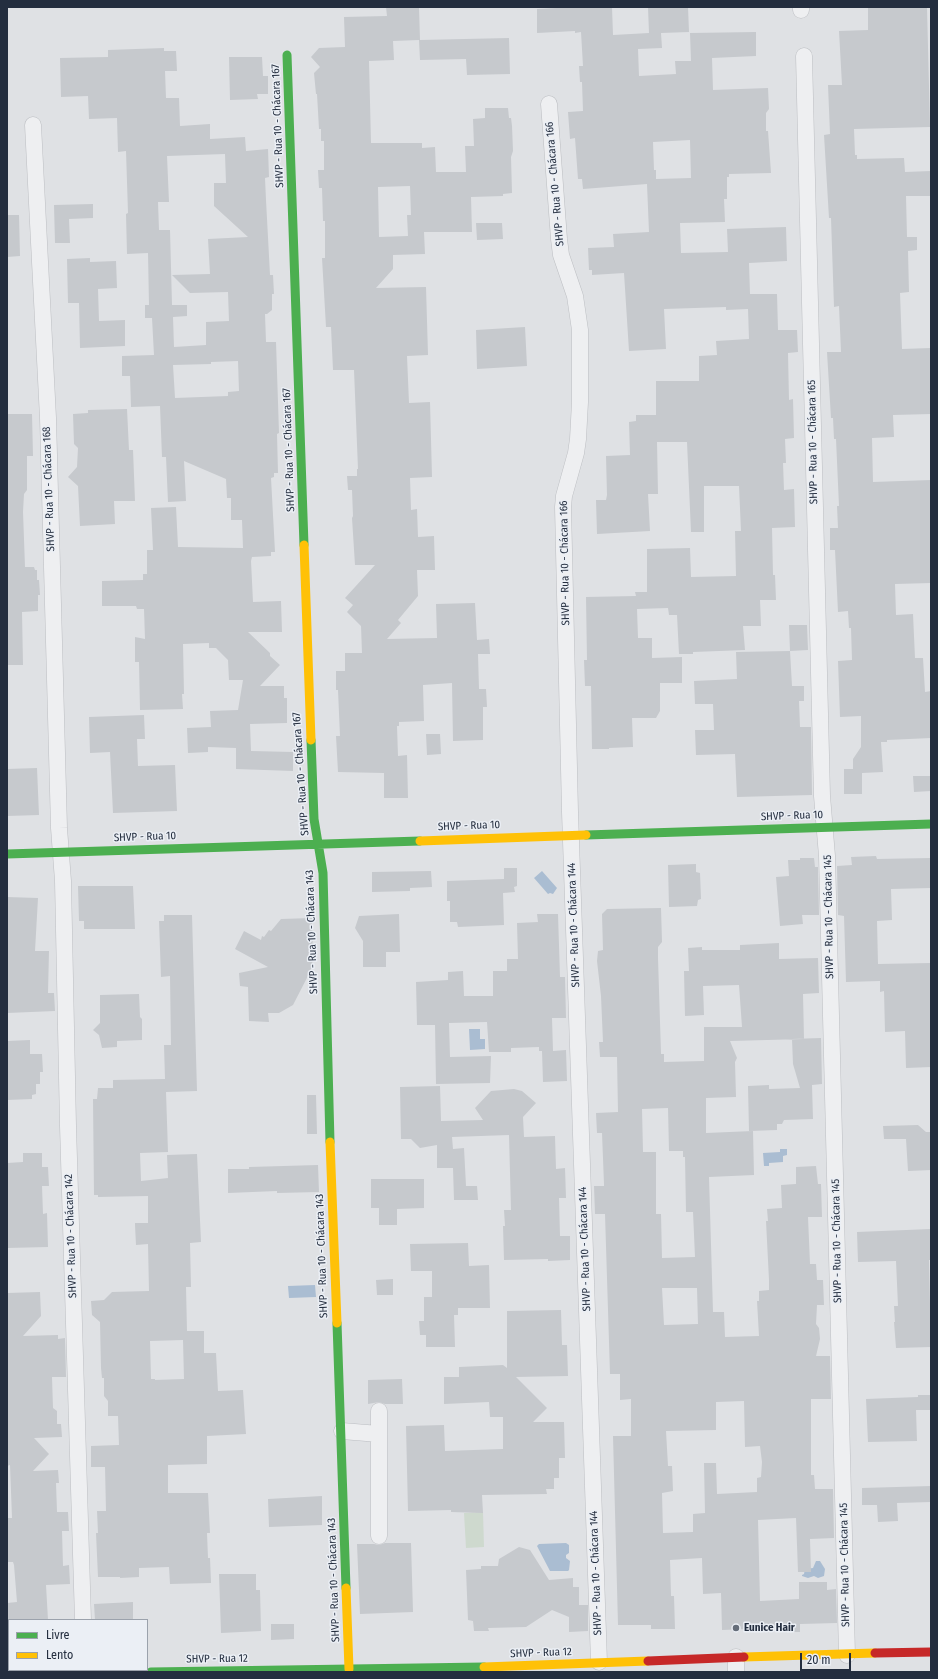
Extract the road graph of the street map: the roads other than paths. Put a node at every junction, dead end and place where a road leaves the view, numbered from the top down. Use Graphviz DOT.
graph roads {
  1 [pos="287,55"];
  2 [pos="804,56"];
  3 [pos="549,104"];
  4 [pos="33,125"];
  5 [pos="931,824"];
  6 [pos="825,827"];
  7 [pos="571,835"];
  8 [pos="318,843"];
  9 [pos="61,852"];
  10 [pos="7,854"];
  11 [pos="379,1410"];
  12 [pos="342,1431"];
  13 [pos="379,1434"];
  14 [pos="379,1536"];
  15 [pos="83,1619"];
  16 [pos="931,1652"];
  17 [pos="847,1655"];
  18 [pos="599,1662"];
  19 [pos="736,1664"];
  20 [pos="581,1668"];
  21 [pos="349,1669"];
  22 [pos="461,1670"];
  23 [pos="151,1672"];
  1 -- 8 [label="street, SHVP - Rua 10 - Chácara 167"];
  2 -- 6 [label="street, SHVP - Rua 10 - Chácara 165"];
  3 -- 7 [label="street, SHVP - Rua 10 - Chácara 166"];
  4 -- 9 [label="street, SHVP - Rua 10 - Chácara 168"];
  5 -- 6 [label="street, SHVP - Rua 10"];
  6 -- 7 [label="street, SHVP - Rua 10"];
  6 -- 17 [label="street, SHVP - Rua 10 - Chácara 145"];
  7 -- 8 [label="street, SHVP - Rua 10"];
  7 -- 18 [label="street, SHVP - Rua 10 - Chácara 144"];
  8 -- 9 [label="street, SHVP - Rua 10"];
  8 -- 12 [label="street, SHVP - Rua 10 - Chácara 143"];
  9 -- 10 [label="street, SHVP - Rua 10"];
  9 -- 15 [label="street, SHVP - Rua 10 - Chácara 142"];
  11 -- 13 [label="street"];
  12 -- 13 [label="street"];
  12 -- 21 [label="street, SHVP - Rua 10 - Chácara 143"];
  13 -- 14 [label="street"];
  16 -- 17 [label="street, SHVP - Rua 12"];
  17 -- 19 [label="street, SHVP - Rua 12"];
  18 -- 19 [label="street, SHVP - Rua 12"];
  18 -- 20 [label="street, SHVP - Rua 12"];
  20 -- 22 [label="street, SHVP - Rua 12"];
  21 -- 22 [label="street, SHVP - Rua 12"];
  21 -- 23 [label="street, SHVP - Rua 12"];
}
